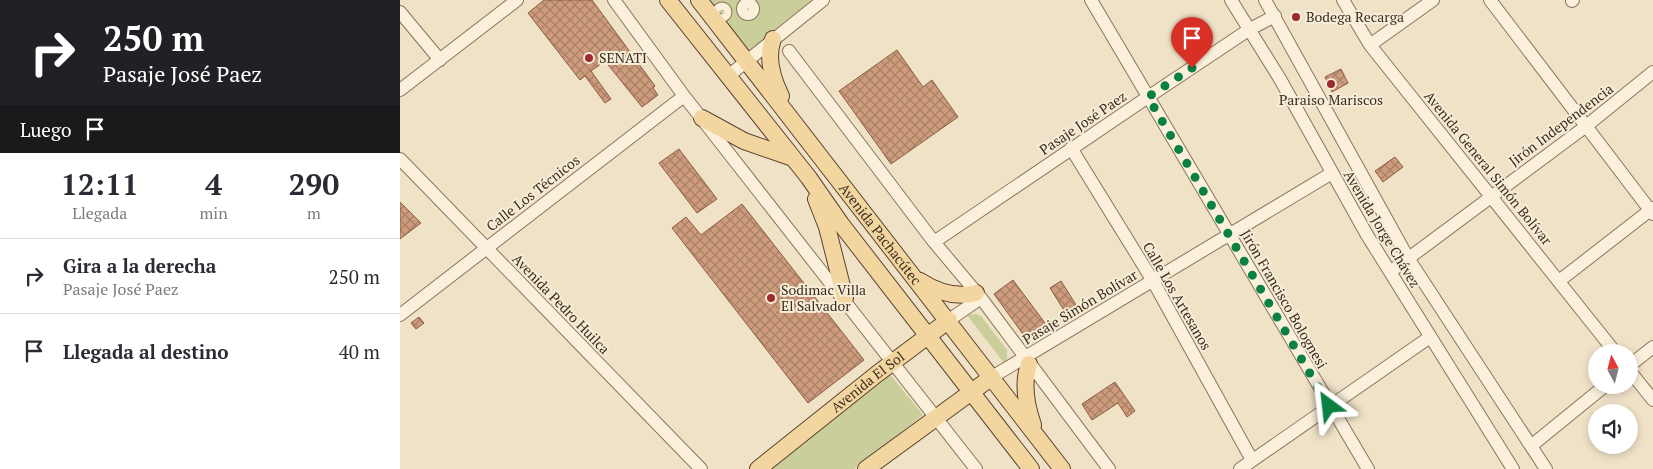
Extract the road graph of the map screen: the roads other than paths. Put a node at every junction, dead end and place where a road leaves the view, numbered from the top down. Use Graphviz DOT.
graph roads {
  1 [pos="517,0"];
  2 [pos="614,0"];
  3 [pos="668,0"];
  4 [pos="699,0"];
  5 [pos="823,0"];
  6 [pos="1091,0"];
  7 [pos="1231,0"];
  8 [pos="1265,0"];
  9 [pos="1343,0"];
  10 [pos="1432,0"];
  11 [pos="1490,0"];
  12 [pos="400,12"];
  13 [pos="1275,16"];
  14 [pos="1250,29"];
  15 [pos="773,39"];
  16 [pos="1370,45"];
  17 [pos="789,51"];
  18 [pos="440,60"];
  19 [pos="747,60"];
  20 [pos="1653,72"];
  21 [pos="727,77"];
  22 [pos="400,90"];
  23 [pos="684,96"];
  24 [pos="1148,97"];
  25 [pos="702,118"];
  26 [pos="792,118"];
  27 [pos="1585,127"];
  28 [pos="1071,148"];
  29 [pos="790,157"];
  30 [pos="400,159"];
  31 [pos="1332,173"];
  32 [pos="809,178"];
  33 [pos="1492,196"];
  34 [pos="1652,211"];
  35 [pos="1229,235"];
  36 [pos="934,242"];
  37 [pos="486,248"];
  38 [pos="1408,258"];
  39 [pos="1390,272"];
  40 [pos="911,274"];
  41 [pos="1153,281"];
  42 [pos="1559,281"];
  43 [pos="979,296"];
  44 [pos="844,298"];
  45 [pos="400,315"];
  46 [pos="949,320"];
  47 [pos="928,335"];
  48 [pos="1430,337"];
  49 [pos="1609,344"];
  50 [pos="1653,347"];
  51 [pos="1638,359"];
  52 [pos="1026,361"];
  53 [pos="893,362"];
  54 [pos="992,377"];
  55 [pos="1638,381"];
  56 [pos="972,392"];
  57 [pos="1595,394"];
  58 [pos="1653,400"];
  59 [pos="1329,406"];
  60 [pos="936,417"];
  61 [pos="1038,436"];
  62 [pos="1531,446"];
  63 [pos="1252,460"];
  64 [pos="701,469"];
  65 [pos="758,469"];
  66 [pos="866,469"];
  67 [pos="976,469"];
  68 [pos="1032,469"];
  69 [pos="1062,469"];
  70 [pos="1109,469"];
  71 [pos="1240,469"];
  72 [pos="1368,469"];
  73 [pos="1514,469"];
  74 [pos="1546,469"];
  1 -- 18 [label="street"];
  2 -- 23 [label="street"];
  3 -- 21 [label="main road, Avenida Pachacútec"];
  4 -- 19 [label="main road, Avenida Pachacútec"];
  5 -- 15 [label="street"];
  6 -- 24 [label="street, Jirón Francisco Bolognesi"];
  7 -- 14 [label="street, Avenida Jorge Chávez"];
  8 -- 13 [label="street, Avenida Jorge Chávez"];
  9 -- 16 [label="street, Avenida General Simón Bolívar"];
  10 -- 16 [label="street"];
  11 -- 27 [label="street"];
  12 -- 18 [label="street"];
  13 -- 14 [label="street, Pasaje José Paez"];
  13 -- 38 [label="street, Avenida Jorge Chávez"];
  14 -- 24 [label="street, Pasaje José Paez"];
  14 -- 31 [label="street, Avenida Jorge Chávez"];
  15 -- 19 [label="street"];
  15 -- 26 [label="main road"];
  16 -- 33 [label="street, Avenida General Simón Bolívar"];
  17 -- 36 [label="street"];
  18 -- 22 [label="street"];
  19 -- 21 [label="street"];
  19 -- 26 [label="main road, Avenida Pachacútec"];
  20 -- 27 [label="street, Jirón Independencia"];
  21 -- 29 [label="main road, Avenida Pachacútec"];
  23 -- 25 [label="street"];
  23 -- 37 [label="street, Calle Los Técnicos"];
  24 -- 28 [label="street, Pasaje José Paez"];
  24 -- 35 [label="street, Jirón Francisco Bolognesi"];
  25 -- 29 [label="main road"];
  25 -- 44 [label="street"];
  26 -- 40 [label="main road, Avenida Pachacútec"];
  27 -- 33 [label="street, Jirón Independencia"];
  27 -- 34 [label="street"];
  28 -- 36 [label="street, Pasaje José Paez"];
  28 -- 41 [label="street, Calle Los Artesanos"];
  29 -- 32 [label="main road, Avenida Pachacútec"];
  30 -- 37 [label="street, Avenida Pedro Huilca"];
  31 -- 35 [label="street, Pasaje Simón Bolívar"];
  31 -- 39 [label="street, Avenida Jorge Chávez"];
  32 -- 44 [label="main road"];
  32 -- 47 [label="main road, Avenida Pachacútec"];
  33 -- 38 [label="street, Jirón Independencia"];
  33 -- 42 [label="street, Avenida General Simón Bolívar"];
  34 -- 42 [label="street"];
  35 -- 41 [label="street, Pasaje Simón Bolívar"];
  35 -- 59 [label="street, Jirón Francisco Bolognesi"];
  36 -- 43 [label="street"];
  37 -- 45 [label="street, Calle Los Técnicos"];
  37 -- 64 [label="street, Avenida Pedro Huilca"];
  38 -- 39 [label="street, Jirón Independencia"];
  38 -- 62 [label="street, Avenida Jorge Chávez"];
  39 -- 48 [label="street, Avenida Jorge Chávez"];
  40 -- 43 [label="main road"];
  40 -- 46 [label="main road, Avenida Pachacútec"];
  41 -- 52 [label="street, Pasaje Simón Bolívar"];
  41 -- 63 [label="street, Calle Los Artesanos"];
  42 -- 49 [label="street, Avenida General Simón Bolívar"];
  43 -- 46 [label="street, Avenida El Sol"];
  43 -- 52 [label="street"];
  44 -- 53 [label="street"];
  46 -- 47 [label="main road, Avenida El Sol"];
  46 -- 54 [label="main road, Avenida Pachacútec"];
  47 -- 53 [label="main road, Avenida El Sol"];
  47 -- 56 [label="main road, Avenida Pachacútec"];
  48 -- 59 [label="street"];
  48 -- 73 [label="street, Avenida Jorge Chávez"];
  50 -- 51 [label="street"];
  52 -- 54 [label="street"];
  52 -- 61 [label="main road"];
  52 -- 70 [label="street"];
  53 -- 60 [label="street"];
  53 -- 65 [label="main road, Avenida El Sol"];
  54 -- 56 [label="main road"];
  54 -- 61 [label="main road, Avenida Pachacútec"];
  55 -- 58 [label="street"];
  56 -- 60 [label="main road"];
  56 -- 68 [label="main road, Avenida Pachacútec"];
  57 -- 62 [label="street"];
  59 -- 63 [label="street"];
  59 -- 72 [label="street, Jirón Francisco Bolognesi"];
  60 -- 66 [label="main road"];
  60 -- 67 [label="street"];
  61 -- 69 [label="main road, Avenida Pachacútec"];
  62 -- 74 [label="street, Avenida Jorge Chávez"];
  63 -- 71 [label="street"];
}
